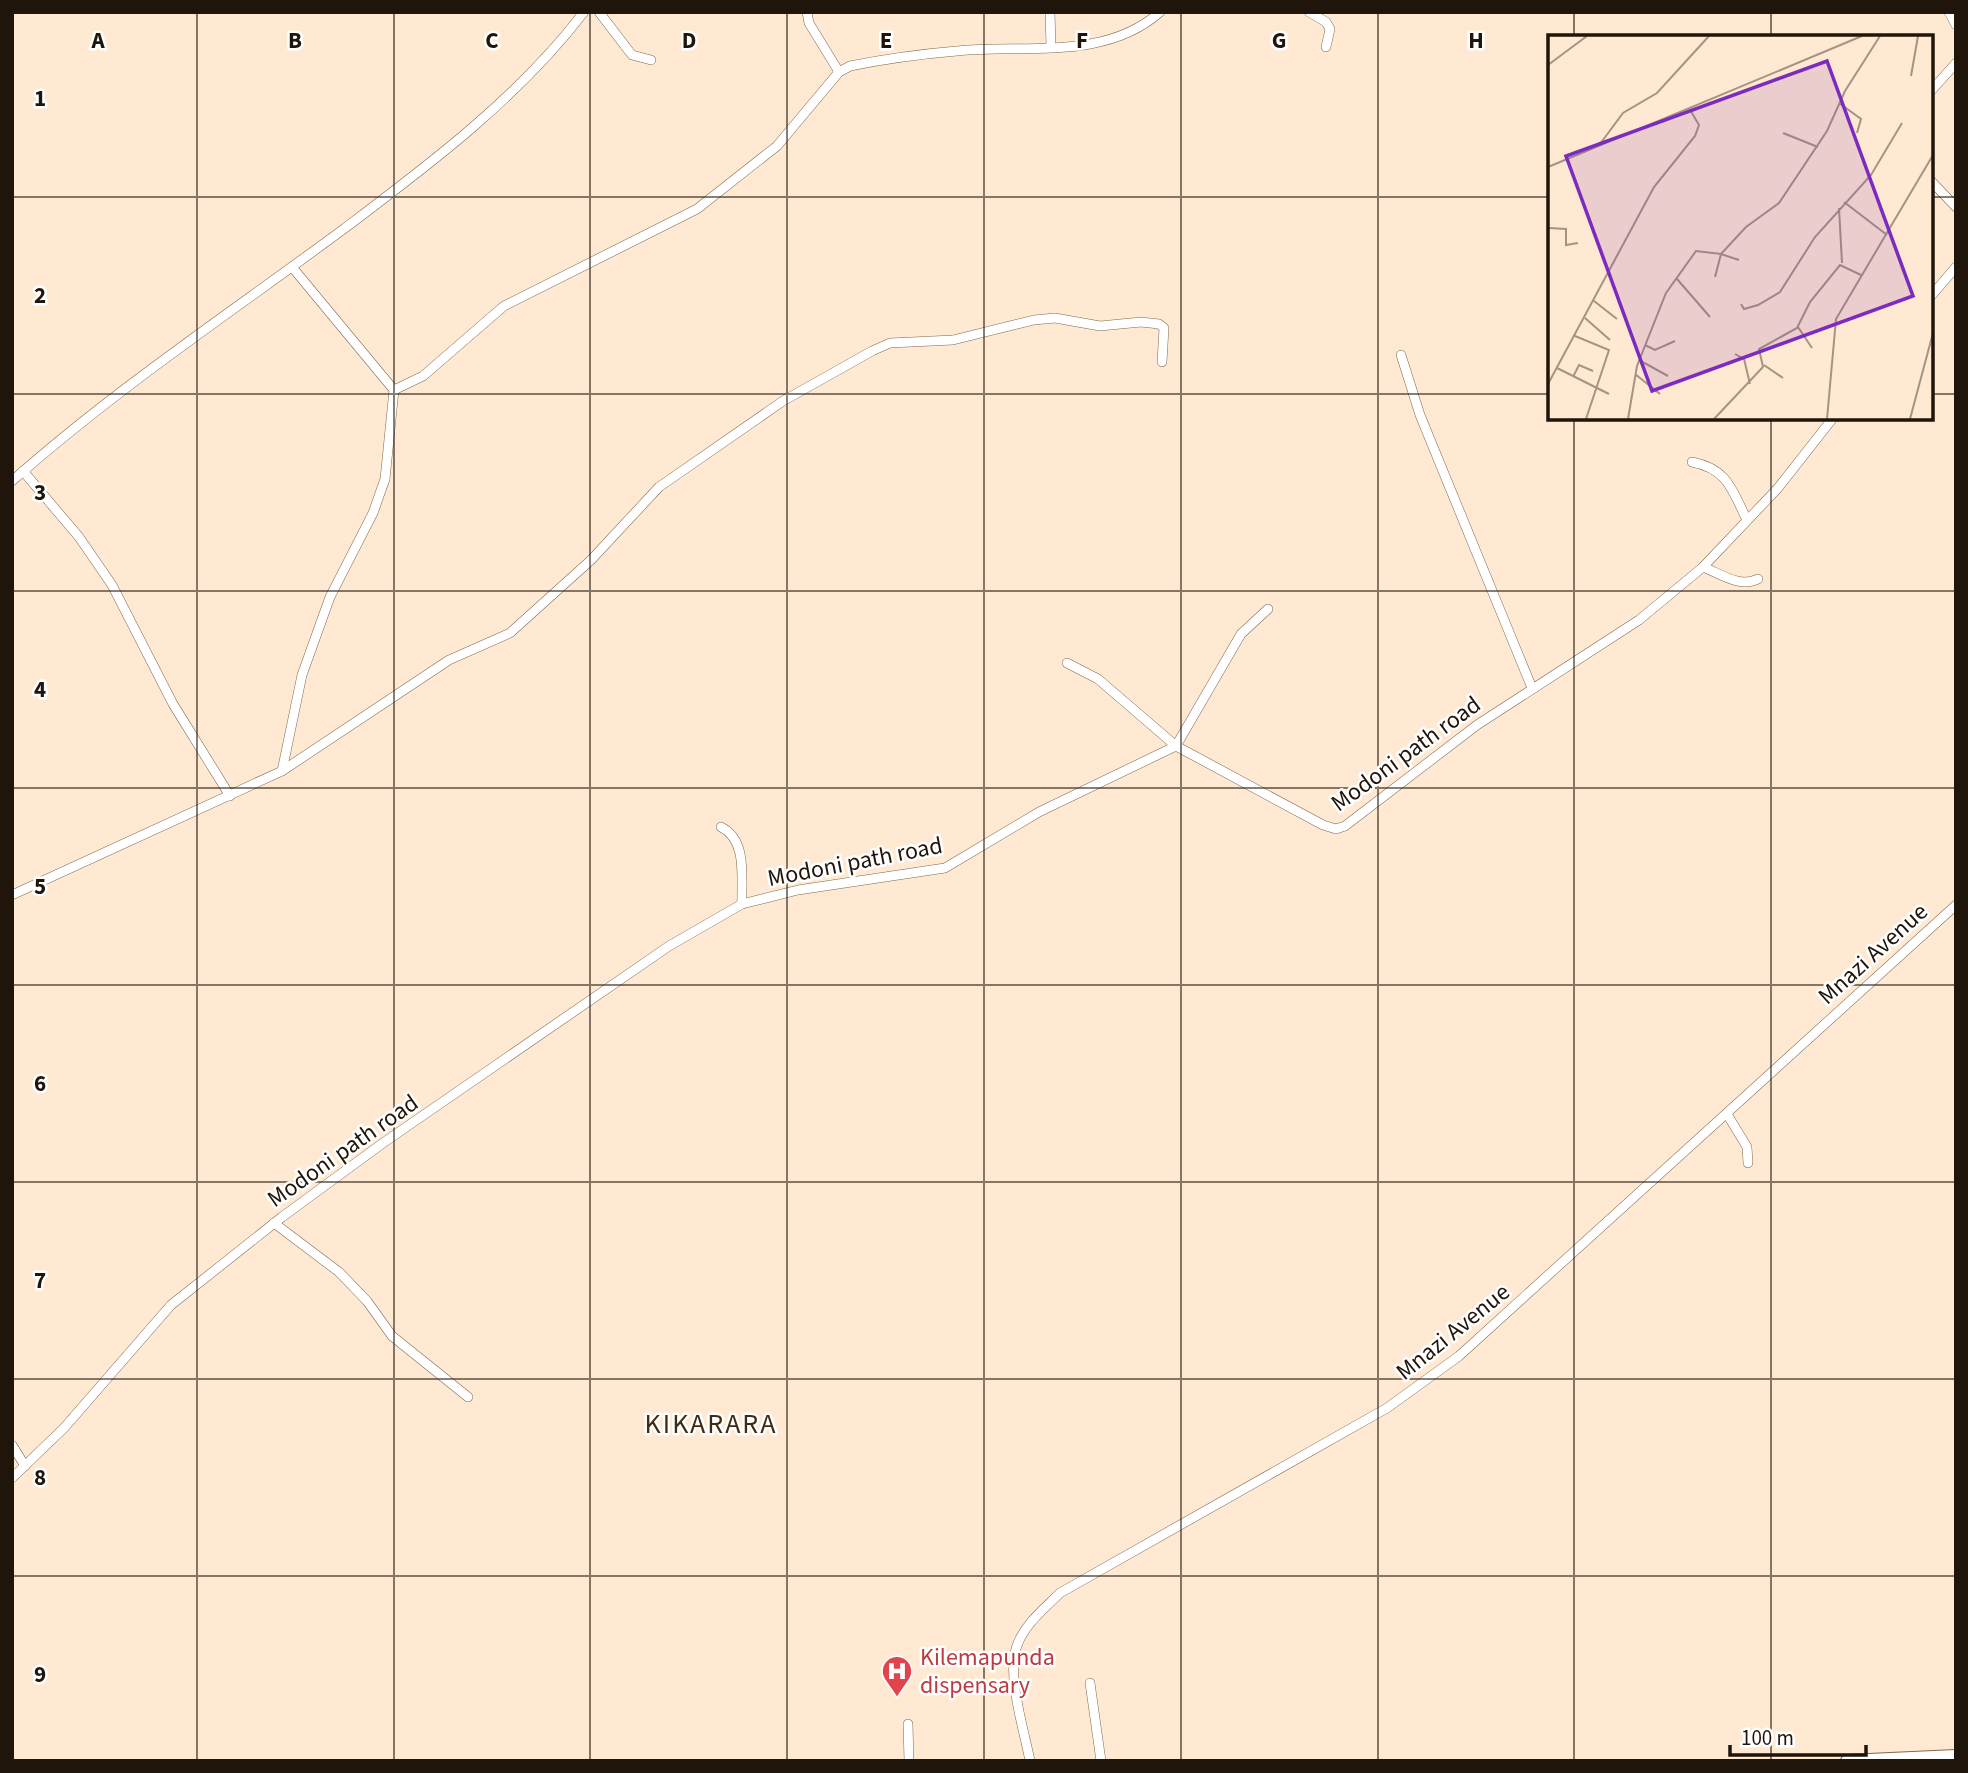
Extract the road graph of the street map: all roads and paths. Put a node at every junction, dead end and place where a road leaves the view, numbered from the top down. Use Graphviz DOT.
graph roads {
  1 [pos="584,12"];
  2 [pos="599,12"];
  3 [pos="807,12"];
  4 [pos="1050,12"];
  5 [pos="1160,12"];
  6 [pos="1309,12"];
  7 [pos="1949,12"];
  8 [pos="1956,25"];
  9 [pos="1051,47"];
  10 [pos="1326,47"];
  11 [pos="651,60"];
  12 [pos="1956,63"];
  13 [pos="839,72"];
  14 [pos="1933,89"];
  15 [pos="1933,183"];
  16 [pos="1956,207"];
  17 [pos="292,267"];
  18 [pos="1956,267"];
  19 [pos="1933,294"];
  20 [pos="1401,355"];
  21 [pos="1162,362"];
  22 [pos="394,390"];
  23 [pos="1831,420"];
  24 [pos="1692,462"];
  25 [pos="23,471"];
  26 [pos="12,481"];
  27 [pos="1747,520"];
  28 [pos="1703,567"];
  29 [pos="1758,579"];
  30 [pos="1268,609"];
  31 [pos="1067,663"];
  32 [pos="1532,688"];
  33 [pos="1176,746"];
  34 [pos="282,771"];
  35 [pos="230,796"];
  36 [pos="721,827"];
  37 [pos="12,895"];
  38 [pos="742,904"];
  39 [pos="1956,905"];
  40 [pos="1727,1114"];
  41 [pos="1748,1163"];
  42 [pos="274,1223"];
  43 [pos="468,1397"];
  44 [pos="12,1445"];
  45 [pos="25,1466"];
  46 [pos="12,1478"];
  47 [pos="1090,1683"];
  48 [pos="908,1724"];
  49 [pos="1956,1756"];
  50 [pos="909,1761"];
  51 [pos="1030,1761"];
  52 [pos="1101,1761"];
  53 [pos="1847,1761"];
  1 -- 17 [label="street"];
  2 -- 11 [label="street"];
  3 -- 13 [label="street"];
  4 -- 9 [label="street"];
  5 -- 9 [label="street"];
  6 -- 10 [label="street"];
  7 -- 8 [label="street"];
  9 -- 13 [label="street"];
  12 -- 14 [label="street"];
  13 -- 22 [label="street"];
  15 -- 16 [label="street"];
  17 -- 22 [label="street"];
  17 -- 25 [label="street"];
  18 -- 19 [label="street"];
  20 -- 32 [label="street"];
  21 -- 34 [label="street"];
  22 -- 34 [label="street"];
  23 -- 27 [label="street, Modoni path road"];
  24 -- 27 [label="street"];
  25 -- 26 [label="street"];
  25 -- 35 [label="street"];
  27 -- 28 [label="street, Modoni path road"];
  28 -- 29 [label="street"];
  28 -- 32 [label="street, Modoni path road"];
  30 -- 33 [label="street"];
  31 -- 33 [label="street"];
  32 -- 33 [label="street, Modoni path road"];
  33 -- 38 [label="street, Modoni path road"];
  34 -- 35 [label="street"];
  35 -- 37 [label="street"];
  36 -- 38 [label="street"];
  38 -- 42 [label="street, Modoni path road"];
  39 -- 40 [label="street, Mnazi Avenue"];
  40 -- 41 [label="street"];
  40 -- 51 [label="street, Mnazi Avenue"];
  42 -- 43 [label="street"];
  42 -- 45 [label="street, Modoni path road"];
  44 -- 45 [label="street"];
  45 -- 46 [label="street, Modoni path road"];
  47 -- 52 [label="street"];
  48 -- 50 [label="street"];
  49 -- 53 [label="street"];
}
